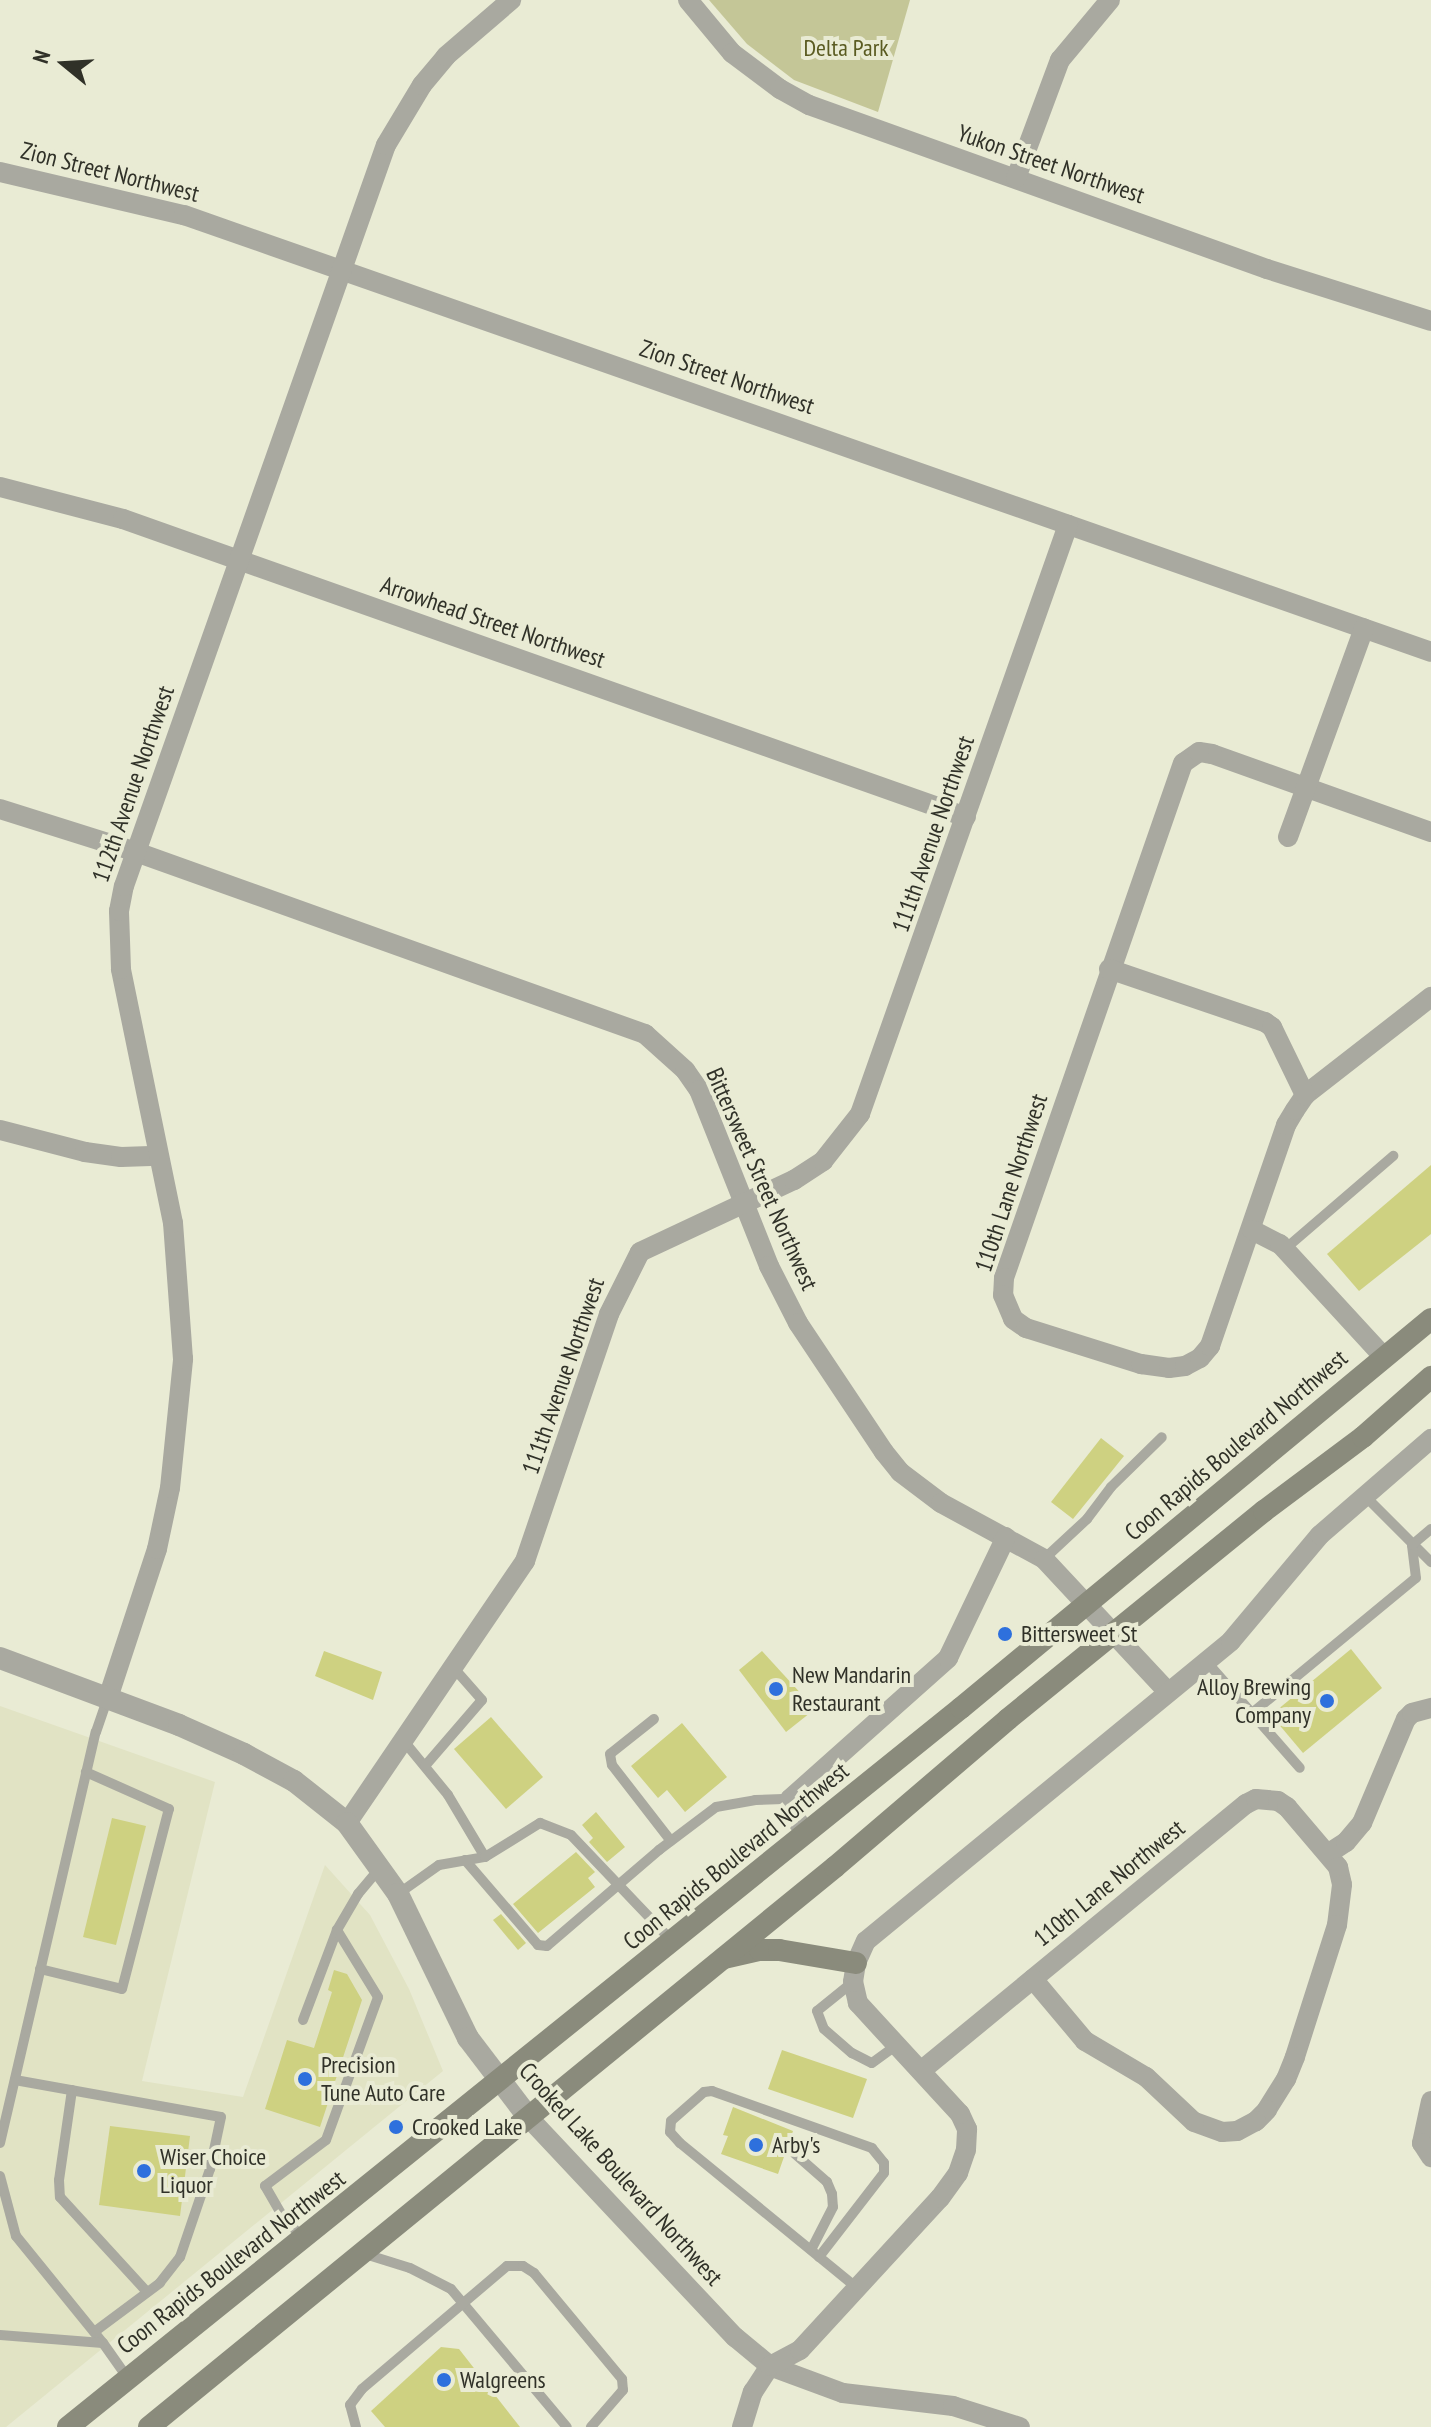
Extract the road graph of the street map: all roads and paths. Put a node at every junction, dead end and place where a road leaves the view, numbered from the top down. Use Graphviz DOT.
graph roads {
  1 [pos="511,0"];
  2 [pos="688,0"];
  3 [pos="1110,0"];
  4 [pos="0,172"];
  5 [pos="1016,178"];
  6 [pos="341,269"];
  7 [pos="1431,321"];
  8 [pos="0,487"];
  9 [pos="1068,525"];
  10 [pos="238,560"];
  11 [pos="1364,628"];
  12 [pos="1431,652"];
  13 [pos="1306,788"];
  14 [pos="0,809"];
  15 [pos="966,817"];
  16 [pos="1431,832"];
  17 [pos="1288,837"];
  18 [pos="136,852"];
  19 [pos="1109,969"];
  20 [pos="1431,997"];
  21 [pos="1305,1095"];
  22 [pos="0,1130"];
  23 [pos="158,1156"];
  24 [pos="1393,1156"];
  25 [pos="746,1204"];
  26 [pos="1252,1230"];
  27 [pos="1285,1249"];
  28 [pos="1431,1319"];
  29 [pos="1384,1357"];
  30 [pos="1431,1377"];
  31 [pos="1162,1437"];
  32 [pos="1431,1439"];
  33 [pos="1364,1495"];
  34 [pos="1431,1529"];
  35 [pos="1006,1537"];
  36 [pos="1412,1545"];
  37 [pos="1044,1559"];
  38 [pos="1431,1562"];
  39 [pos="1087,1602"];
  40 [pos="1116,1633"];
  41 [pos="0,1658"];
  42 [pos="1206,1661"];
  43 [pos="453,1667"];
  44 [pos="1167,1691"];
  45 [pos="108,1698"];
  46 [pos="1426,1708"];
  47 [pos="1252,1713"];
  48 [pos="654,1719"];
  49 [pos="403,1740"];
  50 [pos="425,1766"];
  51 [pos="1300,1768"];
  52 [pos="86,1772"];
  53 [pos="790,1799"];
  54 [pos="347,1823"];
  55 [pos="806,1833"];
  56 [pos="671,1841"];
  57 [pos="1329,1853"];
  58 [pos="485,1857"];
  59 [pos="465,1860"];
  60 [pos="380,1867"];
  61 [pos="619,1885"];
  62 [pos="398,1894"];
  63 [pos="337,1930"];
  64 [pos="672,1941"];
  65 [pos="719,1959"];
  66 [pos="40,1969"];
  67 [pos="854,1972"];
  68 [pos="1033,1979"];
  69 [pos="303,2020"];
  70 [pos="897,2045"];
  71 [pos="922,2070"];
  72 [pos="15,2080"];
  73 [pos="499,2081"];
  74 [pos="72,2090"];
  75 [pos="1431,2101"];
  76 [pos="529,2118"];
  77 [pos="0,2143"];
  78 [pos="794,2153"];
  79 [pos="1428,2154"];
  80 [pos="0,2176"];
  81 [pos="303,2238"];
  82 [pos="362,2253"];
  83 [pos="815,2253"];
  84 [pos="857,2288"];
  85 [pos="147,2292"];
  86 [pos="464,2303"];
  87 [pos="94,2332"];
  88 [pos="0,2335"];
  89 [pos="103,2343"];
  90 [pos="770,2366"];
  91 [pos="127,2377"];
  92 [pos="68,2427"];
  93 [pos="149,2427"];
  94 [pos="356,2427"];
  95 [pos="567,2427"];
  96 [pos="591,2427"];
  97 [pos="742,2427"];
  98 [pos="1020,2427"];
  1 -- 6 [label="street, 112th Avenue Northwest"];
  2 -- 5 [label="street, Yukon Street Northwest"];
  3 -- 5 [label="street"];
  4 -- 6 [label="street, Zion Street Northwest"];
  5 -- 7 [label="street, Yukon Street Northwest"];
  6 -- 9 [label="street, Zion Street Northwest"];
  6 -- 10 [label="street, 112th Avenue Northwest"];
  8 -- 10 [label="street, Arrowhead Street Northwest"];
  9 -- 11 [label="street, Zion Street Northwest"];
  9 -- 15 [label="street, 111th Avenue Northwest"];
  10 -- 15 [label="street, Arrowhead Street Northwest"];
  10 -- 18 [label="street, 112th Avenue Northwest"];
  11 -- 12 [label="street, Zion Street Northwest"];
  11 -- 13 [label="street"];
  13 -- 16 [label="street, 110th Lane Northwest"];
  13 -- 17 [label="street"];
  13 -- 19 [label="street, 110th Lane Northwest"];
  14 -- 18 [label="street, Bittersweet Street Northwest"];
  15 -- 25 [label="street, 111th Avenue Northwest"];
  18 -- 23 [label="street, 112th Avenue Northwest"];
  18 -- 25 [label="street, Bittersweet Street Northwest"];
  19 -- 21 [label="street"];
  19 -- 26 [label="street, 110th Lane Northwest"];
  20 -- 21 [label="street, 110th Lane Northwest"];
  21 -- 26 [label="street, 110th Lane Northwest"];
  22 -- 23 [label="street"];
  23 -- 45 [label="street, 112th Avenue Northwest"];
  24 -- 27 [label="lane"];
  25 -- 35 [label="street, Bittersweet Street Northwest"];
  25 -- 43 [label="street, 111th Avenue Northwest"];
  26 -- 27 [label="street"];
  27 -- 29 [label="street"];
  28 -- 29 [label="main road, Coon Rapids Boulevard Northwest"];
  29 -- 39 [label="main road, Coon Rapids Boulevard Northwest"];
  30 -- 40 [label="main road"];
  31 -- 37 [label="lane"];
  32 -- 33 [label="street"];
  33 -- 36 [label="lane"];
  33 -- 42 [label="street"];
  34 -- 36 [label="lane"];
  35 -- 37 [label="street, Bittersweet Street Northwest"];
  35 -- 53 [label="street"];
  36 -- 38 [label="lane"];
  36 -- 47 [label="lane"];
  37 -- 39 [label="street, Bittersweet Street Northwest"];
  39 -- 40 [label="street, Bittersweet Street Northwest"];
  39 -- 55 [label="main road, Coon Rapids Boulevard Northwest"];
  40 -- 44 [label="street, Bittersweet Street Northwest"];
  40 -- 65 [label="main road"];
  41 -- 45 [label="street, Crooked Lake Boulevard Northwest"];
  42 -- 44 [label="street"];
  42 -- 47 [label="lane"];
  43 -- 49 [label="street, 111th Avenue Northwest"];
  43 -- 50 [label="lane"];
  44 -- 67 [label="street"];
  45 -- 52 [label="lane"];
  45 -- 54 [label="street, Crooked Lake Boulevard Northwest"];
  46 -- 57 [label="street"];
  47 -- 51 [label="lane"];
  48 -- 56 [label="lane"];
  49 -- 50 [label="lane"];
  49 -- 54 [label="street, 111th Avenue Northwest"];
  50 -- 58 [label="lane"];
  52 -- 66 [label="lane"];
  52 -- 66 [label="lane"];
  53 -- 55 [label="street"];
  53 -- 56 [label="lane"];
  54 -- 60 [label="street, Crooked Lake Boulevard Northwest"];
  55 -- 64 [label="main road, Coon Rapids Boulevard Northwest"];
  56 -- 61 [label="lane"];
  57 -- 68 [label="street, 110th Lane Northwest"];
  57 -- 68 [label="street"];
  58 -- 59 [label="lane"];
  58 -- 61 [label="lane"];
  59 -- 61 [label="lane"];
  59 -- 62 [label="lane"];
  60 -- 62 [label="street, Crooked Lake Boulevard Northwest"];
  60 -- 63 [label="lane"];
  61 -- 64 [label="lane"];
  62 -- 73 [label="street, Crooked Lake Boulevard Northwest"];
  63 -- 69 [label="lane"];
  63 -- 81 [label="lane"];
  64 -- 73 [label="main road, Coon Rapids Boulevard Northwest"];
  65 -- 67 [label="main road"];
  65 -- 76 [label="main road"];
  66 -- 72 [label="lane"];
  67 -- 70 [label="street"];
  67 -- 70 [label="lane"];
  68 -- 71 [label="street, 110th Lane Northwest"];
  70 -- 71 [label="street"];
  71 -- 84 [label="street"];
  72 -- 74 [label="lane"];
  72 -- 77 [label="lane"];
  73 -- 76 [label="street, Crooked Lake Boulevard Northwest"];
  73 -- 81 [label="main road, Coon Rapids Boulevard Northwest"];
  74 -- 85 [label="lane"];
  74 -- 85 [label="lane"];
  75 -- 79 [label="street"];
  76 -- 82 [label="main road"];
  76 -- 90 [label="street, Crooked Lake Boulevard Northwest"];
  78 -- 83 [label="lane"];
  80 -- 87 [label="lane"];
  81 -- 91 [label="main road, Coon Rapids Boulevard Northwest"];
  82 -- 86 [label="lane"];
  82 -- 93 [label="main road"];
  83 -- 83 [label="lane"];
  83 -- 84 [label="lane"];
  84 -- 90 [label="street"];
  85 -- 87 [label="lane"];
  86 -- 94 [label="lane"];
  86 -- 95 [label="lane"];
  86 -- 96 [label="lane"];
  87 -- 89 [label="lane"];
  88 -- 89 [label="lane"];
  89 -- 91 [label="lane"];
  90 -- 97 [label="street"];
  90 -- 98 [label="street, Crooked Lake Boulevard Northwest"];
  91 -- 92 [label="main road, Coon Rapids Boulevard Northwest"];
}
